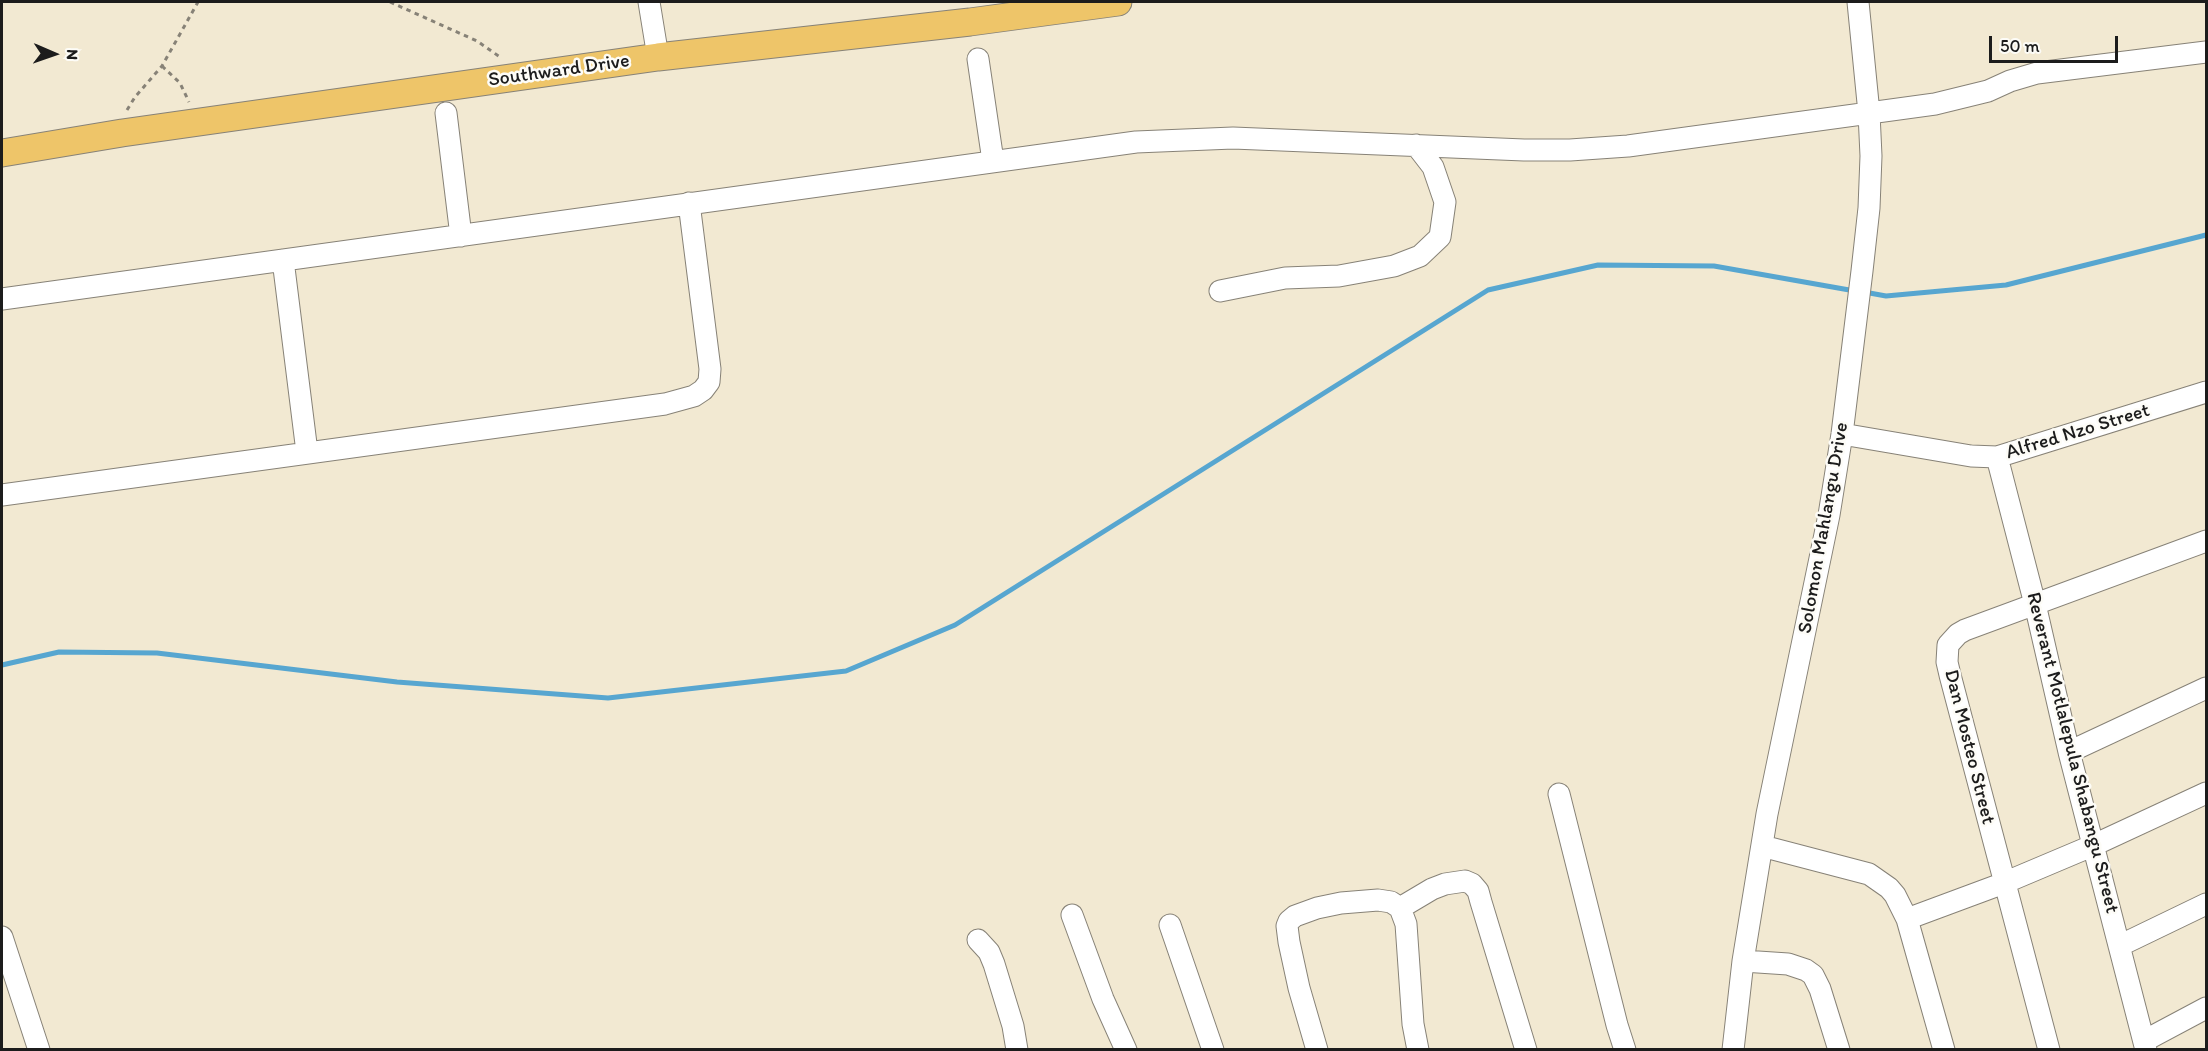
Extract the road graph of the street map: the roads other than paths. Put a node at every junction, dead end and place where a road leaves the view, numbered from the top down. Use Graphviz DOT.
graph roads {
  1 [pos="650,2"];
  2 [pos="1118,2"];
  3 [pos="1858,2"];
  4 [pos="2206,52"];
  5 [pos="658,57"];
  6 [pos="978,59"];
  7 [pos="446,113"];
  8 [pos="1869,113"];
  9 [pos="1416,145"];
  10 [pos="2,153"];
  11 [pos="993,161"];
  12 [pos="689,203"];
  13 [pos="461,236"];
  14 [pos="283,260"];
  15 [pos="1220,291"];
  16 [pos="2,299"];
  17 [pos="2204,399"];
  18 [pos="1842,434"];
  19 [pos="307,452"];
  20 [pos="1997,457"];
  21 [pos="2,495"];
  22 [pos="2206,541"];
  23 [pos="2036,604"];
  24 [pos="2206,688"];
  25 [pos="2069,752"];
  26 [pos="2206,793"];
  27 [pos="1559,794"];
  28 [pos="2094,845"];
  29 [pos="1762,846"];
  30 [pos="2004,883"];
  31 [pos="2206,904"];
  32 [pos="1400,908"];
  33 [pos="1072,915"];
  34 [pos="1907,920"];
  35 [pos="1170,925"];
  36 [pos="2,937"];
  37 [pos="978,940"];
  38 [pos="2119,946"];
  39 [pos="1743,961"];
  40 [pos="2206,1008"];
  41 [pos="2145,1045"];
  42 [pos="39,1050"];
  43 [pos="1017,1050"];
  44 [pos="1126,1050"];
  45 [pos="1213,1050"];
  46 [pos="1317,1050"];
  47 [pos="1418,1050"];
  48 [pos="1526,1050"];
  49 [pos="1625,1050"];
  50 [pos="1732,1050"];
  51 [pos="1839,1050"];
  52 [pos="1944,1050"];
  53 [pos="2049,1050"];
  1 -- 5 [label="street"];
  2 -- 5 [label="main road, Southward Drive"];
  3 -- 8 [label="street, Solomon Mahlangu Drive"];
  4 -- 8 [label="street"];
  5 -- 10 [label="main road, Southward Drive"];
  6 -- 11 [label="street"];
  7 -- 13 [label="street"];
  8 -- 9 [label="street"];
  8 -- 18 [label="street, Solomon Mahlangu Drive"];
  9 -- 11 [label="street"];
  9 -- 15 [label="street"];
  11 -- 12 [label="street"];
  12 -- 13 [label="street"];
  12 -- 19 [label="street"];
  13 -- 14 [label="street"];
  14 -- 16 [label="street"];
  14 -- 19 [label="street"];
  17 -- 20 [label="street, Alfred Nzo Street"];
  18 -- 20 [label="street, Alfred Nzo Street"];
  18 -- 29 [label="street, Solomon Mahlangu Drive"];
  19 -- 21 [label="street"];
  20 -- 23 [label="street, Reverant Motlalepula Shabangu Street"];
  22 -- 23 [label="street, Dan Mosteo Street"];
  23 -- 25 [label="street, Reverant Motlalepula Shabangu Street"];
  23 -- 30 [label="street, Dan Mosteo Street"];
  24 -- 25 [label="street"];
  25 -- 28 [label="street, Reverant Motlalepula Shabangu Street"];
  26 -- 28 [label="street"];
  27 -- 49 [label="street"];
  28 -- 30 [label="street"];
  28 -- 38 [label="street, Reverant Motlalepula Shabangu Street"];
  29 -- 34 [label="street"];
  29 -- 39 [label="street, Solomon Mahlangu Drive"];
  30 -- 34 [label="street"];
  30 -- 53 [label="street, Dan Mosteo Street"];
  31 -- 38 [label="street"];
  32 -- 46 [label="street"];
  32 -- 47 [label="street"];
  32 -- 48 [label="street"];
  33 -- 44 [label="street"];
  34 -- 52 [label="street"];
  35 -- 45 [label="street"];
  36 -- 42 [label="street"];
  37 -- 43 [label="street"];
  38 -- 41 [label="street, Reverant Motlalepula Shabangu Street"];
  39 -- 50 [label="street, Solomon Mahlangu Drive"];
  39 -- 51 [label="street"];
  40 -- 41 [label="street"];
}
